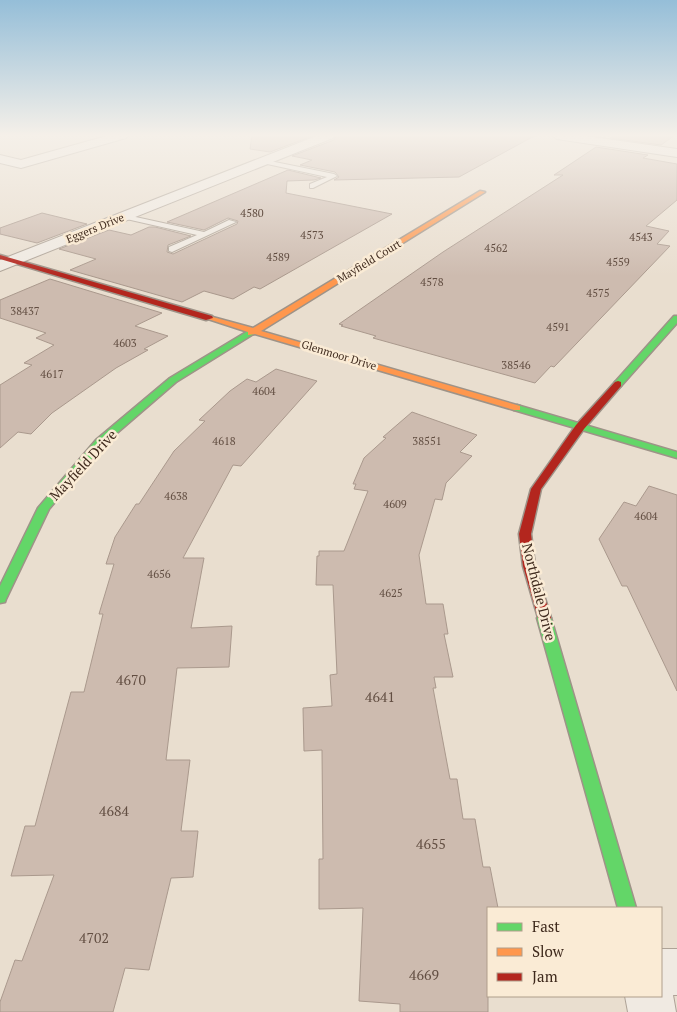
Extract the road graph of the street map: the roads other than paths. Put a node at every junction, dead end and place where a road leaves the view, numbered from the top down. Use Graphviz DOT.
graph roads {
  1 [pos="209,182"];
  2 [pos="321,182"];
  3 [pos="313,186"];
  4 [pos="482,192"];
  5 [pos="125,216"];
  6 [pos="232,222"];
  7 [pos="204,234"];
  8 [pos="172,249"];
  9 [pos="4,261"];
  10 [pos="677,318"];
  11 [pos="255,330"];
  12 [pos="580,428"];
  13 [pos="677,455"];
  14 [pos="0,599"];
  15 [pos="627,907"];
  16 [pos="662,972"];
  17 [pos="677,972"];
  18 [pos="649,997"];
  19 [pos="652,1012"];
  1 -- 5 [label="street, Eggers Drive"];
  2 -- 3 [label="lane"];
  4 -- 11 [label="street, Mayfield Court"];
  5 -- 7 [label="lane"];
  5 -- 9 [label="street, Eggers Drive"];
  6 -- 7 [label="lane"];
  7 -- 8 [label="lane"];
  9 -- 11 [label="street, Glenmoor Drive"];
  10 -- 12 [label="street, Northdale Drive"];
  11 -- 12 [label="street, Glenmoor Drive"];
  11 -- 14 [label="street, Mayfield Drive"];
  12 -- 13 [label="street, Glenmoor Drive"];
  12 -- 15 [label="street, Northdale Drive"];
  16 -- 17 [label="street"];
  18 -- 19 [label="street"];
}
